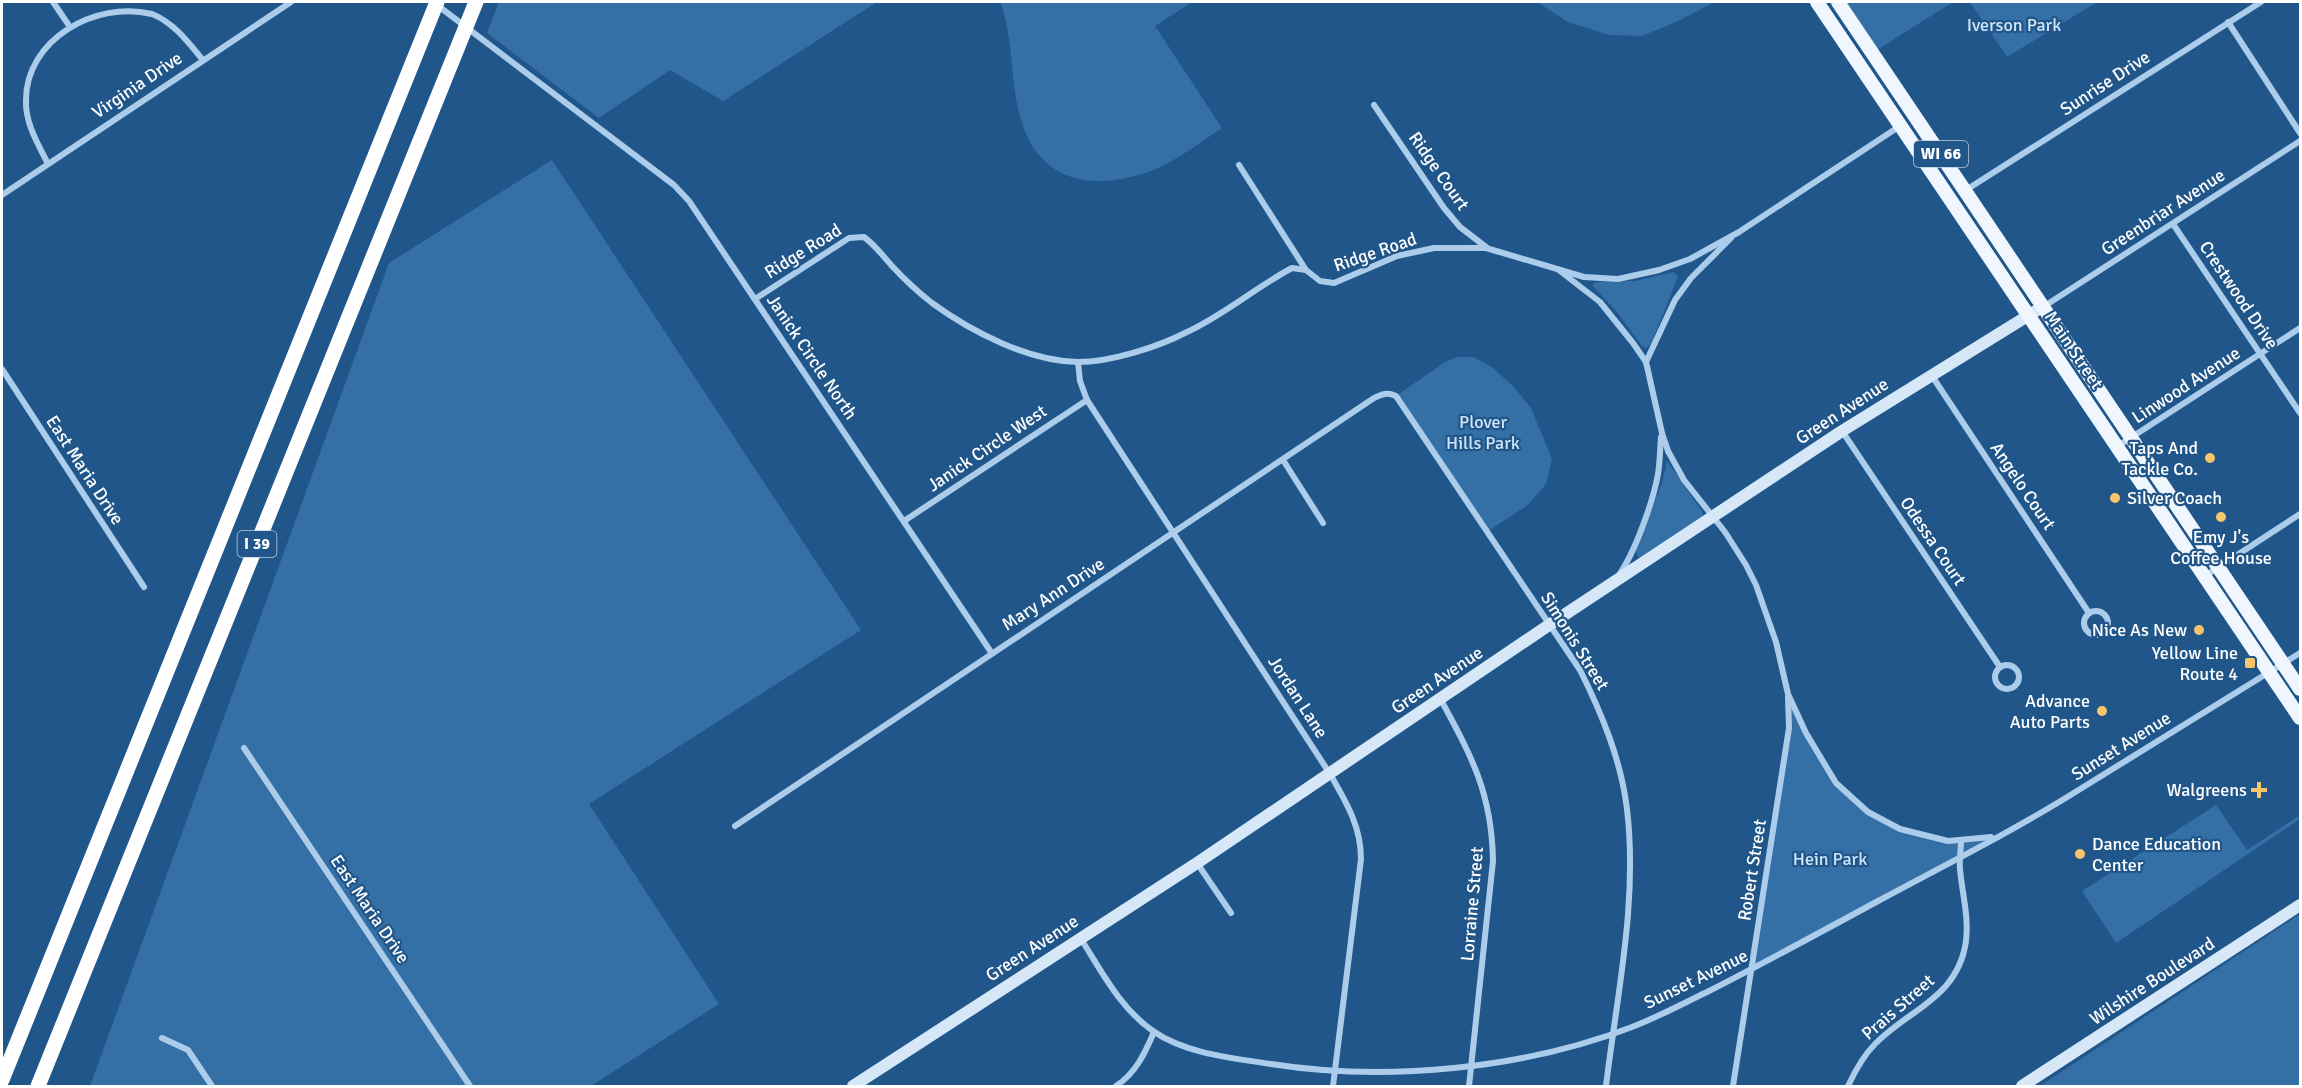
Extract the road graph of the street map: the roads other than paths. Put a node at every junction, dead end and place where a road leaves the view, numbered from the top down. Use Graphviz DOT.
graph roads {
  1 [pos="53,2"];
  2 [pos="291,2"];
  3 [pos="432,2"];
  4 [pos="437,2"];
  5 [pos="476,2"];
  6 [pos="1817,2"];
  7 [pos="1838,2"];
  8 [pos="2261,2"];
  9 [pos="2228,22"];
  10 [pos="68,24"];
  11 [pos="202,59"];
  12 [pos="1374,105"];
  13 [pos="1901,126"];
  14 [pos="2301,133"];
  15 [pos="2301,141"];
  16 [pos="48,164"];
  17 [pos="1239,165"];
  18 [pos="1965,190"];
  19 [pos="2,195"];
  20 [pos="2173,224"];
  21 [pos="1738,232"];
  22 [pos="1486,248"];
  23 [pos="1557,268"];
  24 [pos="1306,270"];
  25 [pos="755,299"];
  26 [pos="2042,308"];
  27 [pos="2030,316"];
  28 [pos="2301,328"];
  29 [pos="2261,354"];
  30 [pos="1078,362"];
  31 [pos="1646,362"];
  32 [pos="2,369"];
  33 [pos="1932,376"];
  34 [pos="1390,393"];
  35 [pos="1088,399"];
  36 [pos="2301,413"];
  37 [pos="1842,431"];
  38 [pos="1662,433"];
  39 [pos="2131,438"];
  40 [pos="2117,446"];
  41 [pos="1282,460"];
  42 [pos="2301,514"];
  43 [pos="1714,517"];
  44 [pos="904,521"];
  45 [pos="1323,523"];
  46 [pos="1172,533"];
  47 [pos="2218,567"];
  48 [pos="2205,576"];
  49 [pos="1608,586"];
  50 [pos="144,587"];
  51 [pos="2089,613"];
  52 [pos="1549,625"];
  53 [pos="991,652"];
  54 [pos="2301,653"];
  55 [pos="2283,663"];
  56 [pos="2000,667"];
  57 [pos="2269,672"];
  58 [pos="2301,689"];
  59 [pos="1788,694"];
  60 [pos="1441,700"];
  61 [pos="2301,718"];
  62 [pos="244,748"];
  63 [pos="1330,774"];
  64 [pos="735,826"];
  65 [pos="1999,836"];
  66 [pos="1961,841"];
  67 [pos="1960,857"];
  68 [pos="1197,863"];
  69 [pos="2301,904"];
  70 [pos="1231,913"];
  71 [pos="1081,938"];
  72 [pos="1752,969"];
  73 [pos="1154,1032"];
  74 [pos="1612,1035"];
  75 [pos="162,1038"];
  76 [pos="1471,1067"];
  77 [pos="1336,1072"];
  78 [pos="2,1080"];
  79 [pos="38,1086"];
  80 [pos="212,1086"];
  81 [pos="470,1086"];
  82 [pos="853,1086"];
  83 [pos="1116,1086"];
  84 [pos="1334,1086"];
  85 [pos="1469,1086"];
  86 [pos="1606,1086"];
  87 [pos="1733,1086"];
  88 [pos="1848,1086"];
  89 [pos="2022,1086"];
  1 -- 10 [label="street"];
  2 -- 11 [label="street, Virginia Drive"];
  3 -- 25 [label="street, Janick Circle North"];
  4 -- 78 [label="highway, I 39"];
  5 -- 79 [label="highway, I 39"];
  6 -- 13 [label="main road, Main Street / WI 66"];
  7 -- 18 [label="main road, Main Street / WI 66"];
  8 -- 9 [label="street, Sunrise Drive"];
  9 -- 14 [label="street"];
  9 -- 18 [label="street, Sunrise Drive"];
  10 -- 11 [label="street"];
  10 -- 16 [label="street"];
  11 -- 16 [label="street, Virginia Drive"];
  12 -- 22 [label="street, Ridge Court"];
  13 -- 21 [label="street, Ridge Road"];
  13 -- 27 [label="main road, Main Street / WI 66"];
  15 -- 20 [label="street, Greenbriar Avenue"];
  16 -- 19 [label="street, Virginia Drive"];
  17 -- 24 [label="street"];
  18 -- 26 [label="main road, Main Street / WI 66"];
  20 -- 26 [label="street, Greenbriar Avenue"];
  20 -- 29 [label="street, Crestwood Drive"];
  21 -- 23 [label="street, Ridge Road"];
  21 -- 31 [label="street"];
  22 -- 23 [label="street, Ridge Road"];
  22 -- 24 [label="street, Ridge Road"];
  23 -- 31 [label="street"];
  24 -- 30 [label="street, Ridge Road"];
  25 -- 30 [label="street, Ridge Road"];
  25 -- 44 [label="street, Janick Circle North"];
  26 -- 27 [label="street, Green Avenue"];
  26 -- 39 [label="main road, Main Street / WI 66"];
  27 -- 33 [label="street, Green Avenue"];
  27 -- 40 [label="main road, Main Street / WI 66"];
  28 -- 29 [label="street, Linwood Avenue"];
  29 -- 36 [label="street, Crestwood Drive"];
  29 -- 39 [label="street, Linwood Avenue"];
  30 -- 35 [label="street, Jordan Lane"];
  31 -- 38 [label="street"];
  32 -- 50 [label="street, East Maria Drive"];
  33 -- 37 [label="street, Green Avenue"];
  33 -- 51 [label="street, Angelo Court"];
  34 -- 41 [label="street, Mary Ann Drive"];
  34 -- 52 [label="street, Simonis Street"];
  35 -- 44 [label="street, Janick Circle West"];
  35 -- 46 [label="street, Jordan Lane"];
  37 -- 43 [label="street, Green Avenue"];
  37 -- 56 [label="street, Odessa Court"];
  38 -- 43 [label="street, Robert Street"];
  38 -- 49 [label="street"];
  39 -- 40 [label="street, Linwood Avenue"];
  39 -- 47 [label="main road, Main Street / WI 66"];
  40 -- 48 [label="main road, Main Street / WI 66"];
  41 -- 45 [label="street"];
  41 -- 46 [label="street, Mary Ann Drive"];
  42 -- 47 [label="street"];
  43 -- 49 [label="street, Green Avenue"];
  43 -- 59 [label="street, Robert Street"];
  44 -- 53 [label="street, Janick Circle North"];
  46 -- 53 [label="street, Mary Ann Drive"];
  46 -- 63 [label="street, Jordan Lane"];
  47 -- 48 [label="street"];
  47 -- 55 [label="main road, Main Street / WI 66"];
  48 -- 57 [label="main road, Main Street / WI 66"];
  49 -- 52 [label="street, Green Avenue"];
  51 -- 51 [label="street, Angelo Court"];
  52 -- 60 [label="street, Green Avenue"];
  52 -- 74 [label="street, Simonis Street"];
  53 -- 64 [label="street, Mary Ann Drive"];
  54 -- 55 [label="street, Sunset Avenue"];
  55 -- 57 [label="street, Sunset Avenue"];
  55 -- 58 [label="main road, Main Street / WI 66"];
  57 -- 61 [label="main road, Main Street / WI 66"];
  57 -- 65 [label="street, Sunset Avenue"];
  59 -- 66 [label="street, Robert Street"];
  59 -- 72 [label="street, Robert Street"];
  60 -- 63 [label="street, Green Avenue"];
  60 -- 76 [label="street, Lorraine Street"];
  62 -- 81 [label="street, East Maria Drive"];
  63 -- 68 [label="street, Green Avenue"];
  63 -- 77 [label="street, Jordan Lane"];
  65 -- 66 [label="street, Robert Street"];
  65 -- 67 [label="street, Sunset Avenue"];
  66 -- 67 [label="street, Prais Street"];
  67 -- 72 [label="street, Sunset Avenue"];
  67 -- 88 [label="street, Prais Street"];
  68 -- 70 [label="street"];
  68 -- 71 [label="street, Green Avenue"];
  69 -- 89 [label="street, Wilshire Boulevard"];
  71 -- 73 [label="street, Sunset Avenue"];
  71 -- 82 [label="street, Green Avenue"];
  72 -- 74 [label="street, Sunset Avenue"];
  72 -- 87 [label="street, Robert Street"];
  73 -- 77 [label="street, Sunset Avenue"];
  73 -- 83 [label="street"];
  74 -- 76 [label="street, Sunset Avenue"];
  74 -- 86 [label="street, Simonis Street"];
  75 -- 80 [label="street"];
  76 -- 77 [label="street, Sunset Avenue"];
  76 -- 85 [label="street, Lorraine Street"];
  77 -- 84 [label="street, Jordan Lane"];
}
